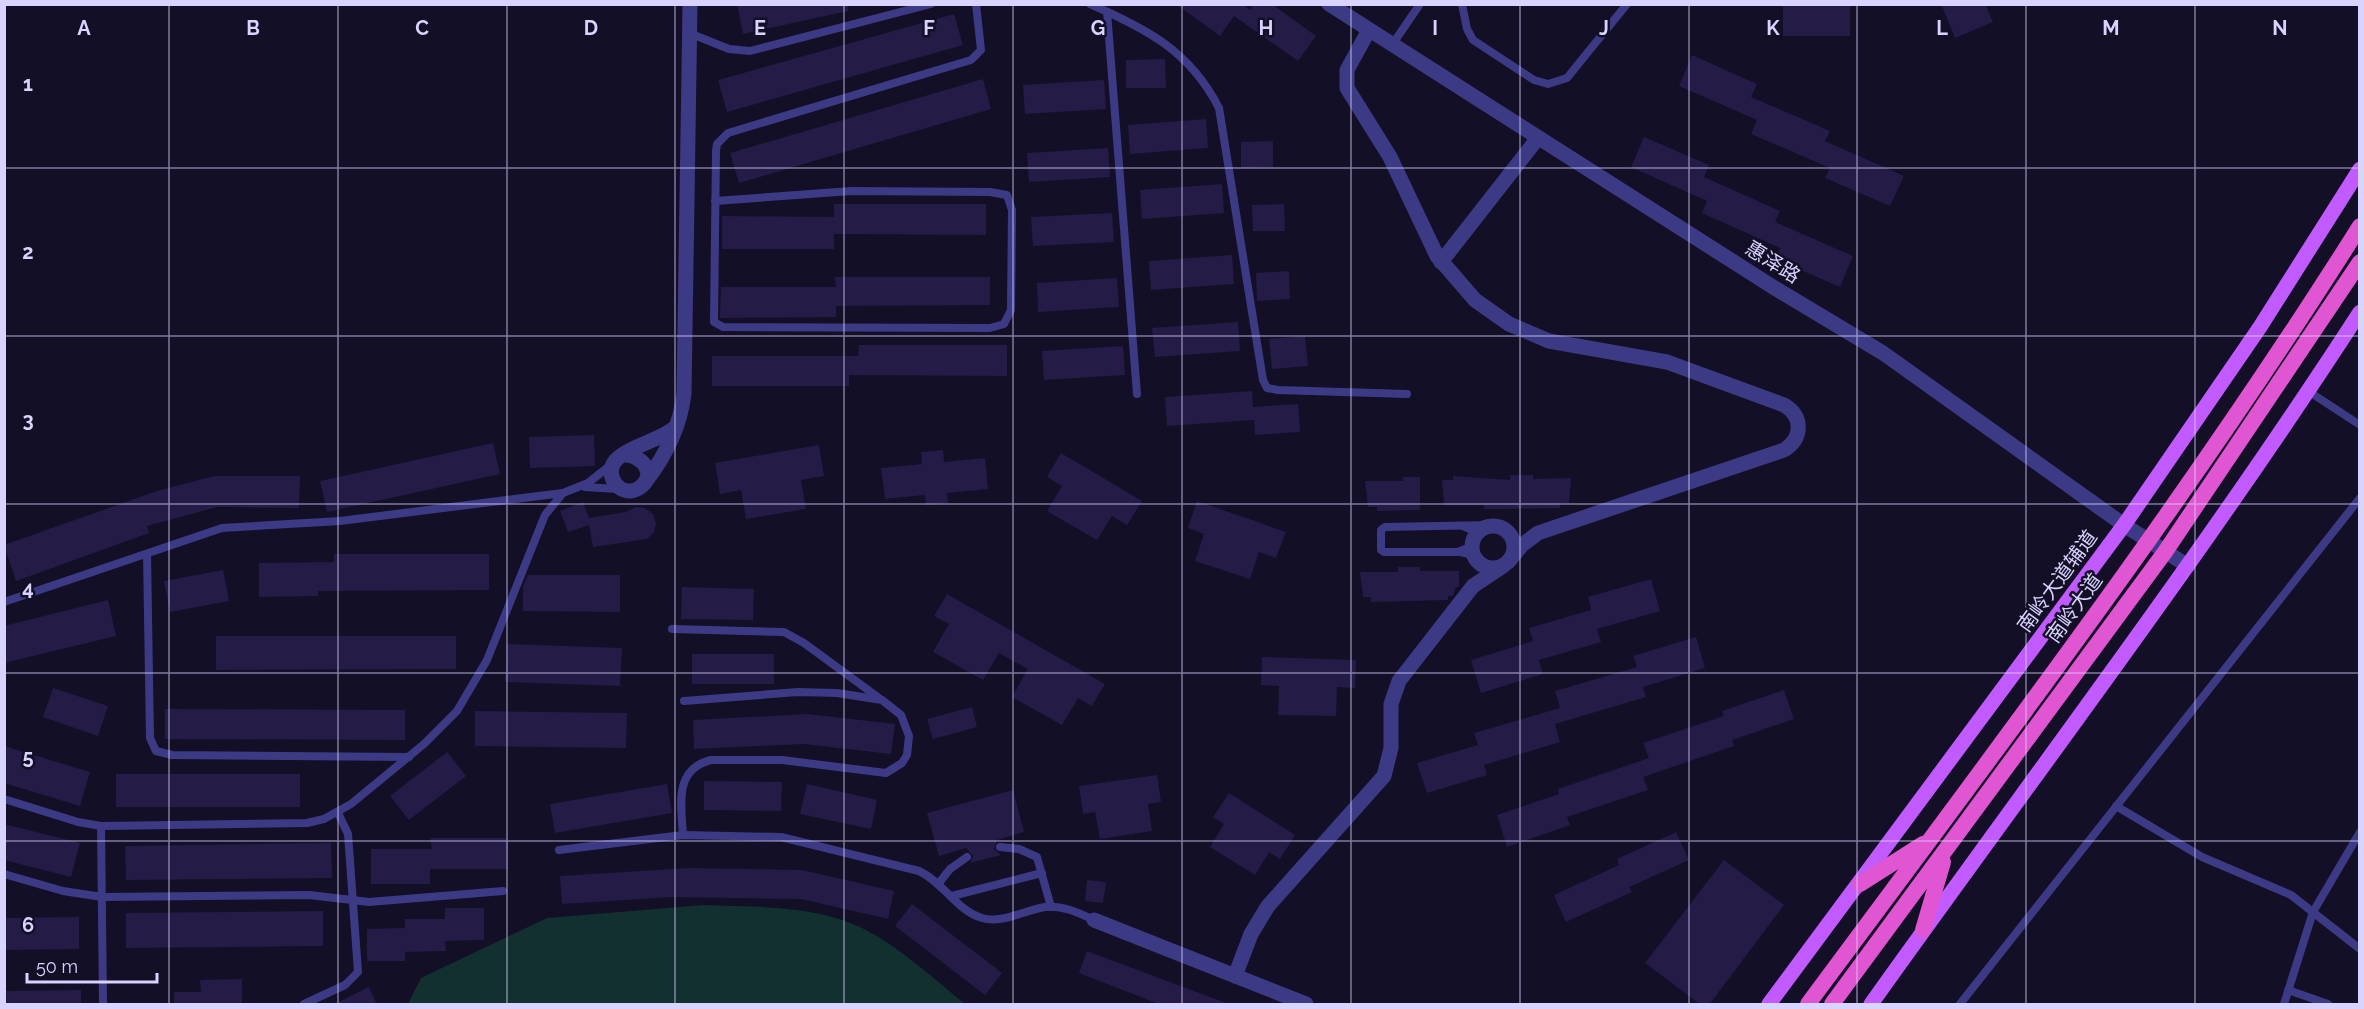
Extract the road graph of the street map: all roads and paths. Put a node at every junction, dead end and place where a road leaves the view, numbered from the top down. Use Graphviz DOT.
graph roads {
  1 [pos="690,4"];
  2 [pos="931,4"];
  3 [pos="976,4"];
  4 [pos="1090,4"];
  5 [pos="1329,4"];
  6 [pos="1420,4"];
  7 [pos="1462,4"];
  8 [pos="1627,4"];
  9 [pos="1107,12"];
  10 [pos="1369,30"];
  11 [pos="689,33"];
  12 [pos="1392,45"];
  13 [pos="1538,138"];
  14 [pos="2360,169"];
  15 [pos="715,201"];
  16 [pos="2360,226"];
  17 [pos="1441,262"];
  18 [pos="2360,262"];
  19 [pos="2360,312"];
  20 [pos="2308,392"];
  21 [pos="1407,393"];
  22 [pos="1137,394"];
  23 [pos="2360,425"];
  24 [pos="676,427"];
  25 [pos="620,457"];
  26 [pos="646,481"];
  27 [pos="576,488"];
  28 [pos="627,491"];
  29 [pos="563,493"];
  30 [pos="2360,498"];
  31 [pos="2124,525"];
  32 [pos="1463,526"];
  33 [pos="1497,526"];
  34 [pos="1538,533"];
  35 [pos="1472,541"];
  36 [pos="2149,541"];
  37 [pos="1460,552"];
  38 [pos="2165,552"];
  39 [pos="147,554"];
  40 [pos="1477,561"];
  41 [pos="1506,564"];
  42 [pos="2188,566"];
  43 [pos="1473,586"];
  44 [pos="4,602"];
  45 [pos="672,629"];
  46 [pos="882,700"];
  47 [pos="684,701"];
  48 [pos="409,757"];
  49 [pos="4,799"];
  50 [pos="2116,806"];
  51 [pos="338,813"];
  52 [pos="101,826"];
  53 [pos="2360,832"];
  54 [pos="683,835"];
  55 [pos="1931,839"];
  56 [pos="1000,847"];
  57 [pos="559,850"];
  58 [pos="1946,850"];
  59 [pos="967,857"];
  60 [pos="1042,873"];
  61 [pos="4,874"];
  62 [pos="939,883"];
  63 [pos="1860,884"];
  64 [pos="502,891"];
  65 [pos="952,896"];
  66 [pos="102,897"];
  67 [pos="353,901"];
  68 [pos="1051,907"];
  69 [pos="2313,912"];
  70 [pos="1094,920"];
  71 [pos="1923,930"];
  72 [pos="2360,949"];
  73 [pos="1235,976"];
  74 [pos="2288,990"];
  75 [pos="103,1005"];
  76 [pos="304,1005"];
  77 [pos="1306,1005"];
  78 [pos="1769,1005"];
  79 [pos="1808,1005"];
  80 [pos="1832,1005"];
  81 [pos="1870,1005"];
  82 [pos="1960,1005"];
  83 [pos="2284,1005"];
  84 [pos="2328,1005"];
  1 -- 11 [label="street"];
  2 -- 11 [label="lane"];
  3 -- 15 [label="lane"];
  4 -- 9 [label="lane"];
  5 -- 10 [label="street, 惠泽路"];
  6 -- 12 [label="lane"];
  7 -- 8 [label="lane"];
  9 -- 21 [label="lane"];
  9 -- 22 [label="lane"];
  10 -- 12 [label="street, 惠泽路"];
  10 -- 17 [label="street"];
  11 -- 24 [label="street"];
  12 -- 13 [label="street, 惠泽路"];
  13 -- 17 [label="street"];
  13 -- 31 [label="street, 惠泽路"];
  14 -- 31 [label="main road, 南岭大道辅道"];
  15 -- 15 [label="lane"];
  16 -- 36 [label="highway, 南岭大道"];
  17 -- 34 [label="street"];
  18 -- 38 [label="highway, 南岭大道"];
  19 -- 20 [label="main road"];
  20 -- 23 [label="lane"];
  20 -- 42 [label="main road"];
  24 -- 25 [label="street"];
  24 -- 26 [label="street"];
  25 -- 26 [label="street"];
  25 -- 27 [label="lane"];
  25 -- 28 [label="street"];
  26 -- 28 [label="street"];
  27 -- 28 [label="lane"];
  27 -- 29 [label="lane"];
  29 -- 39 [label="lane"];
  29 -- 48 [label="lane"];
  30 -- 50 [label="lane"];
  31 -- 36 [label="street, 惠泽路"];
  31 -- 63 [label="main road, 南岭大道辅道"];
  32 -- 33 [label="lane"];
  32 -- 35 [label="lane"];
  32 -- 37 [label="lane"];
  33 -- 34 [label="street"];
  33 -- 35 [label="street"];
  33 -- 41 [label="street"];
  34 -- 41 [label="street"];
  35 -- 37 [label="lane"];
  35 -- 40 [label="street"];
  36 -- 38 [label="street, 惠泽路"];
  36 -- 55 [label="highway, 南岭大道"];
  37 -- 40 [label="lane"];
  38 -- 42 [label="street, 惠泽路"];
  38 -- 58 [label="highway, 南岭大道"];
  39 -- 44 [label="lane"];
  39 -- 48 [label="lane"];
  40 -- 41 [label="street"];
  40 -- 43 [label="street"];
  41 -- 43 [label="street"];
  42 -- 71 [label="main road"];
  43 -- 73 [label="street"];
  45 -- 46 [label="lane"];
  46 -- 47 [label="lane"];
  46 -- 54 [label="lane"];
  48 -- 51 [label="lane"];
  49 -- 52 [label="lane"];
  50 -- 69 [label="lane"];
  50 -- 82 [label="lane"];
  51 -- 52 [label="lane"];
  51 -- 67 [label="lane"];
  52 -- 66 [label="lane"];
  53 -- 69 [label="lane"];
  54 -- 57 [label="lane"];
  54 -- 62 [label="lane"];
  55 -- 63 [label="highway"];
  55 -- 79 [label="highway, 南岭大道"];
  56 -- 60 [label="lane"];
  58 -- 71 [label="highway"];
  58 -- 80 [label="highway, 南岭大道"];
  59 -- 62 [label="lane"];
  60 -- 65 [label="lane"];
  60 -- 68 [label="lane"];
  61 -- 66 [label="lane"];
  62 -- 65 [label="lane"];
  63 -- 78 [label="main road, 南岭大道辅道"];
  64 -- 67 [label="lane"];
  65 -- 68 [label="lane"];
  66 -- 67 [label="lane"];
  66 -- 75 [label="lane"];
  67 -- 76 [label="lane"];
  68 -- 70 [label="lane"];
  69 -- 72 [label="lane"];
  69 -- 74 [label="lane"];
  70 -- 73 [label="street"];
  71 -- 81 [label="main road"];
  73 -- 77 [label="street"];
  74 -- 83 [label="lane"];
  74 -- 84 [label="lane"];
}
